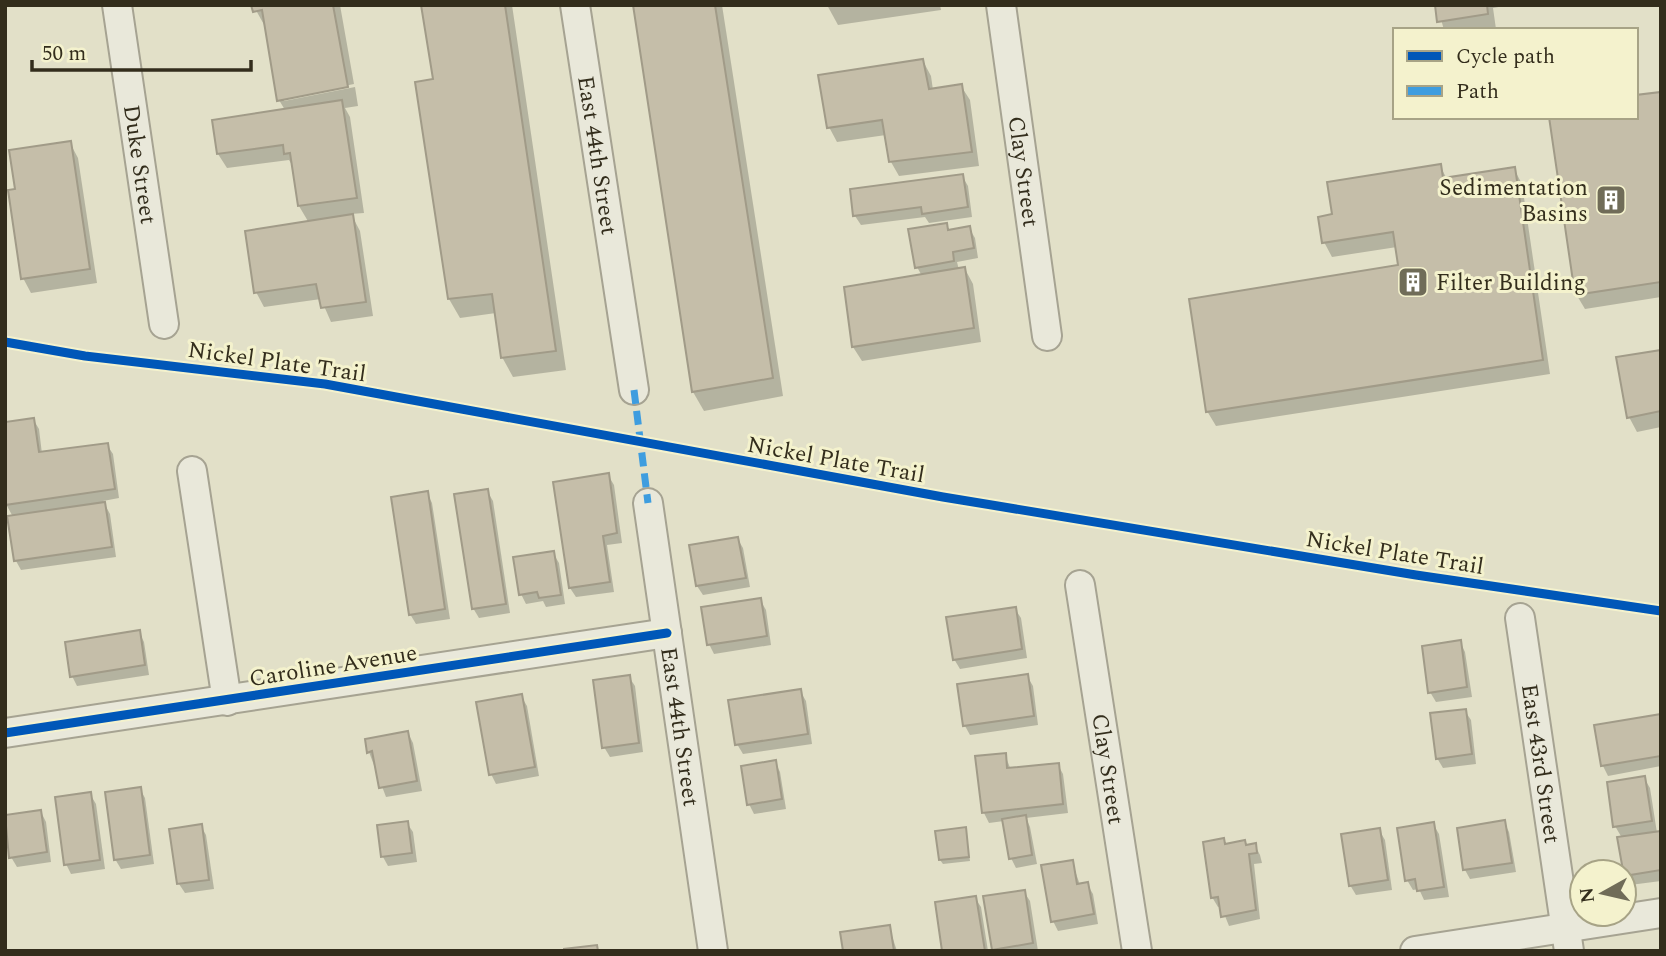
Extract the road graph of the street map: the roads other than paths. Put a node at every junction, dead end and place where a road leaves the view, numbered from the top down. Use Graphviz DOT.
graph roads {
  1 [pos="117,5"];
  2 [pos="575,5"];
  3 [pos="1001,5"];
  4 [pos="164,324"];
  5 [pos="1047,336"];
  6 [pos="634,390"];
  7 [pos="192,471"];
  8 [pos="648,503"];
  9 [pos="1080,585"];
  10 [pos="1520,618"];
  11 [pos="667,633"];
  12 [pos="226,701"];
  13 [pos="5,733"];
  14 [pos="1661,913"];
  15 [pos="1567,939"];
  16 [pos="713,951"];
  17 [pos="1137,951"];
  18 [pos="1415,951"];
  1 -- 4 [label="street, Duke Street"];
  2 -- 6 [label="street, East 44th Street"];
  3 -- 5 [label="street, Clay Street"];
  7 -- 12 [label="street"];
  8 -- 11 [label="street, East 44th Street"];
  9 -- 17 [label="street, Clay Street"];
  10 -- 15 [label="street, East 43rd Street"];
  11 -- 12 [label="street, Caroline Avenue"];
  11 -- 16 [label="street, East 44th Street"];
  12 -- 13 [label="street, Caroline Avenue"];
  14 -- 15 [label="street"];
  15 -- 18 [label="street"];
}
